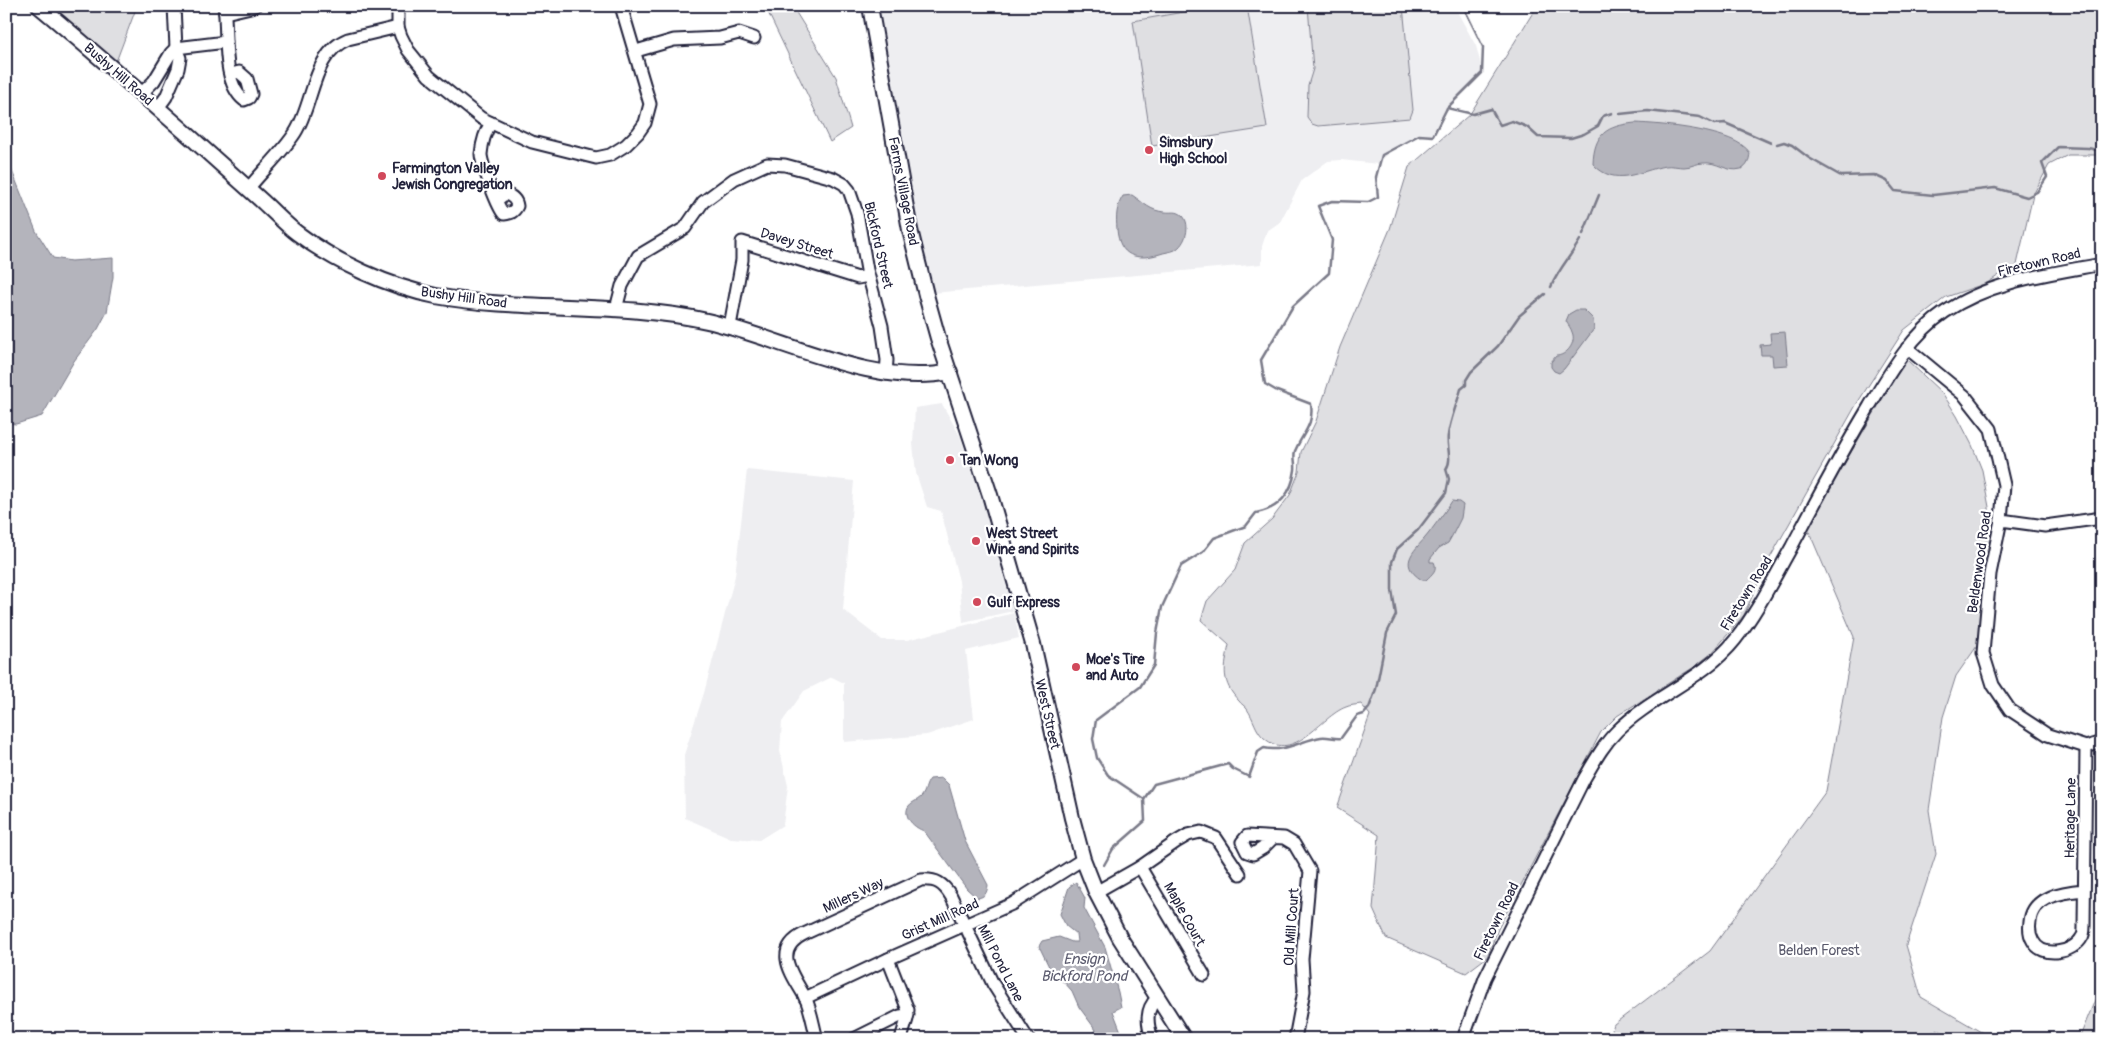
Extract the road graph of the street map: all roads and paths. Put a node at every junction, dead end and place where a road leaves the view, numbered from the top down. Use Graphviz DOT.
graph roads {
  1 [pos="39,6"];
  2 [pos="174,6"];
  3 [pos="255,6"];
  4 [pos="398,6"];
  5 [pos="621,6"];
  6 [pos="870,6"];
  7 [pos="225,10"];
  8 [pos="398,27"];
  9 [pos="754,38"];
  10 [pos="226,42"];
  11 [pos="176,48"];
  12 [pos="636,51"];
  13 [pos="231,74"];
  14 [pos="142,93"];
  15 [pos="158,108"];
  16 [pos="491,123"];
  17 [pos="248,188"];
  18 [pos="496,200"];
  19 [pos="2102,264"];
  20 [pos="868,276"];
  21 [pos="616,309"];
  22 [pos="730,326"];
  23 [pos="1907,348"];
  24 [pos="950,372"];
  25 [pos="886,374"];
  26 [pos="2102,518"];
  27 [pos="2001,520"];
  28 [pos="2102,742"];
  29 [pos="2086,748"];
  30 [pos="1273,838"];
  31 [pos="1083,859"];
  32 [pos="1140,867"];
  33 [pos="1240,874"];
  34 [pos="2084,890"];
  35 [pos="1096,892"];
  36 [pos="965,925"];
  37 [pos="888,958"];
  38 [pos="1204,975"];
  39 [pos="806,998"];
  40 [pos="1157,998"];
  41 [pos="908,1015"];
  42 [pos="816,1039"];
  43 [pos="854,1039"];
  44 [pos="901,1039"];
  45 [pos="1028,1039"];
  46 [pos="1152,1039"];
  47 [pos="1184,1039"];
  48 [pos="1295,1039"];
  49 [pos="1463,1039"];
  1 -- 14 [label="main road, Bushy Hill Road"];
  2 -- 11 [label="street"];
  3 -- 7 [label="street"];
  4 -- 8 [label="street"];
  5 -- 12 [label="street"];
  6 -- 24 [label="main road, Farms Village Road"];
  7 -- 10 [label="street"];
  8 -- 16 [label="street"];
  8 -- 17 [label="street"];
  9 -- 12 [label="street"];
  10 -- 11 [label="street"];
  10 -- 13 [label="street"];
  11 -- 14 [label="street"];
  11 -- 15 [label="street"];
  12 -- 16 [label="street"];
  14 -- 15 [label="main road, Bushy Hill Road"];
  15 -- 17 [label="main road, Bushy Hill Road"];
  16 -- 18 [label="street"];
  17 -- 21 [label="main road, Bushy Hill Road"];
  19 -- 23 [label="street, Firetown Road"];
  20 -- 21 [label="street, Bickford Street"];
  20 -- 22 [label="street, Davey Street"];
  20 -- 25 [label="street, Bickford Street"];
  21 -- 22 [label="main road, Bushy Hill Road"];
  22 -- 25 [label="main road, Bushy Hill Road"];
  23 -- 27 [label="street, Beldenwood Road"];
  23 -- 49 [label="street, Firetown Road"];
  24 -- 25 [label="main road, Bushy Hill Road"];
  24 -- 31 [label="main road, West Street"];
  26 -- 27 [label="street"];
  27 -- 29 [label="street, Beldenwood Road"];
  28 -- 29 [label="street"];
  29 -- 34 [label="street, Heritage Lane"];
  30 -- 48 [label="street, Old Mill Court"];
  31 -- 35 [label="main road, West Street"];
  31 -- 36 [label="street, Grist Mill Road"];
  32 -- 33 [label="street"];
  32 -- 35 [label="street"];
  32 -- 38 [label="street, Maple Court"];
  34 -- 34 [label="street, Heritage Lane"];
  35 -- 40 [label="main road, West Street"];
  36 -- 37 [label="street, Grist Mill Road"];
  36 -- 39 [label="street, Millers Way"];
  36 -- 45 [label="street, Mill Pond Lane"];
  37 -- 39 [label="street, Grist Mill Road"];
  37 -- 41 [label="street"];
  39 -- 42 [label="street"];
  40 -- 46 [label="street"];
  40 -- 47 [label="main road, West Street"];
  41 -- 43 [label="street"];
  41 -- 44 [label="street"];
}
